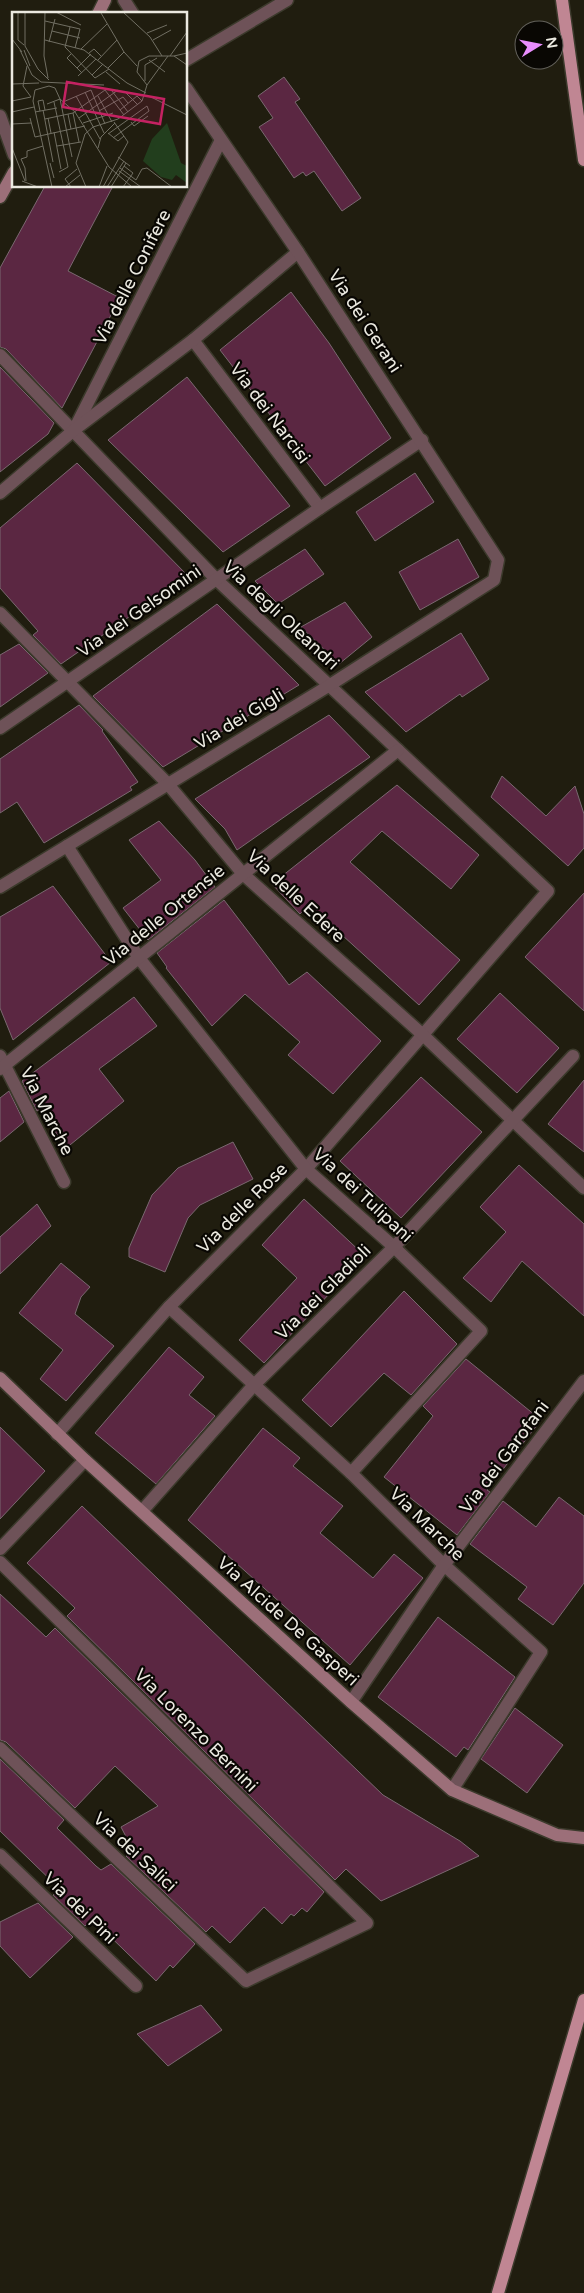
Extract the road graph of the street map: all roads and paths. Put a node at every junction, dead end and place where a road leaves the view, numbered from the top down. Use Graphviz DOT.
graph roads {
  1 [pos="105,0"];
  2 [pos="124,0"];
  3 [pos="286,0"];
  4 [pos="562,0"];
  5 [pos="99,12"];
  6 [pos="133,12"];
  7 [pos="188,59"];
  8 [pos="188,91"];
  9 [pos="0,116"];
  10 [pos="221,140"];
  11 [pos="12,149"];
  12 [pos="584,160"];
  13 [pos="12,176"];
  14 [pos="0,197"];
  15 [pos="298,252"];
  16 [pos="193,340"];
  17 [pos="0,355"];
  18 [pos="74,430"];
  19 [pos="422,440"];
  20 [pos="0,493"];
  21 [pos="320,508"];
  22 [pos="216,579"];
  23 [pos="494,580"];
  24 [pos="0,612"];
  25 [pos="67,682"];
  26 [pos="330,685"];
  27 [pos="0,728"];
  28 [pos="398,750"];
  29 [pos="167,783"];
  30 [pos="66,846"];
  31 [pos="243,874"];
  32 [pos="0,887"];
  33 [pos="548,891"];
  34 [pos="140,958"];
  35 [pos="423,1035"];
  36 [pos="573,1056"];
  37 [pos="1,1064"];
  38 [pos="512,1121"];
  39 [pos="306,1169"];
  40 [pos="64,1182"];
  41 [pos="584,1188"];
  42 [pos="394,1247"];
  43 [pos="169,1307"];
  44 [pos="0,1378"];
  45 [pos="584,1381"];
  46 [pos="253,1386"];
  47 [pos="57,1434"];
  48 [pos="85,1460"];
  49 [pos="350,1474"];
  50 [pos="142,1511"];
  51 [pos="0,1549"];
  52 [pos="0,1562"];
  53 [pos="444,1566"];
  54 [pos="351,1702"];
  55 [pos="0,1748"];
  56 [pos="452,1790"];
  57 [pos="584,1838"];
  58 [pos="0,1855"];
  59 [pos="246,1981"];
  60 [pos="136,1986"];
  61 [pos="584,2000"];
  62 [pos="498,2293"];
  1 -- 5 [label="street"];
  2 -- 6 [label="street"];
  3 -- 7 [label="street"];
  4 -- 12 [label="main road"];
  8 -- 10 [label="street, Via dei Gerani"];
  9 -- 11 [label="street"];
  10 -- 15 [label="street, Via dei Gerani"];
  10 -- 18 [label="street, Via delle Conifere"];
  13 -- 14 [label="street"];
  15 -- 16 [label="street, Via delle Conifere"];
  15 -- 19 [label="street, Via dei Gerani"];
  16 -- 18 [label="street, Via delle Conifere"];
  16 -- 21 [label="street, Via dei Narcisi"];
  17 -- 18 [label="street, Via degli Oleandri"];
  18 -- 20 [label="street, Via delle Conifere"];
  18 -- 22 [label="street, Via degli Oleandri"];
  19 -- 21 [label="street, Via dei Gelsomini"];
  19 -- 23 [label="street, Via dei Gerani"];
  21 -- 22 [label="street, Via dei Gelsomini"];
  22 -- 25 [label="street, Via dei Gelsomini"];
  22 -- 26 [label="street, Via degli Oleandri"];
  23 -- 26 [label="street, Via dei Gigli"];
  24 -- 25 [label="street, Via delle Edere"];
  25 -- 27 [label="street, Via dei Gelsomini"];
  25 -- 29 [label="street, Via delle Edere"];
  26 -- 28 [label="street, Via degli Oleandri"];
  26 -- 29 [label="street, Via dei Gigli"];
  28 -- 31 [label="street, Via delle Ortensie"];
  28 -- 33 [label="street, Via degli Oleandri"];
  29 -- 30 [label="street, Via dei Gigli"];
  29 -- 31 [label="street, Via delle Edere"];
  30 -- 32 [label="street, Via dei Gigli"];
  30 -- 34 [label="street, Via dei Tulipani"];
  31 -- 34 [label="street, Via delle Ortensie"];
  31 -- 35 [label="street, Via delle Edere"];
  33 -- 35 [label="street, Via delle Rose"];
  34 -- 37 [label="street, Via delle Ortensie"];
  34 -- 39 [label="street, Via dei Tulipani"];
  35 -- 38 [label="street, Via delle Edere"];
  35 -- 39 [label="street, Via delle Rose"];
  36 -- 38 [label="street, Via dei Gladioli"];
  37 -- 40 [label="street, Via Marche"];
  38 -- 41 [label="street, Via delle Edere"];
  38 -- 42 [label="street, Via dei Gladioli"];
  39 -- 42 [label="street, Via dei Tulipani"];
  39 -- 43 [label="street, Via delle Rose"];
  42 -- 46 [label="street, Via dei Gladioli"];
  42 -- 49 [label="street, Via dei Tulipani"];
  43 -- 46 [label="street, Via Marche"];
  43 -- 47 [label="street, Via delle Rose"];
  44 -- 47 [label="street, Via Alcide De Gasperi"];
  45 -- 53 [label="street, Via dei Garofani"];
  46 -- 49 [label="street, Via Marche"];
  46 -- 50 [label="street, Via dei Gladioli"];
  47 -- 48 [label="street, Via Alcide De Gasperi"];
  48 -- 50 [label="street, Via Alcide De Gasperi"];
  48 -- 51 [label="street"];
  49 -- 53 [label="street, Via Marche"];
  50 -- 54 [label="street, Via Alcide De Gasperi"];
  52 -- 59 [label="street, Via Lorenzo Bernini"];
  53 -- 54 [label="street, Via dei Garofani"];
  53 -- 56 [label="street, Via Marche"];
  54 -- 56 [label="street, Via Alcide De Gasperi"];
  55 -- 59 [label="street, Via dei Salici"];
  56 -- 57 [label="street, Via Alcide De Gasperi"];
  58 -- 60 [label="street, Via dei Pini"];
  61 -- 62 [label="main road"];
}
